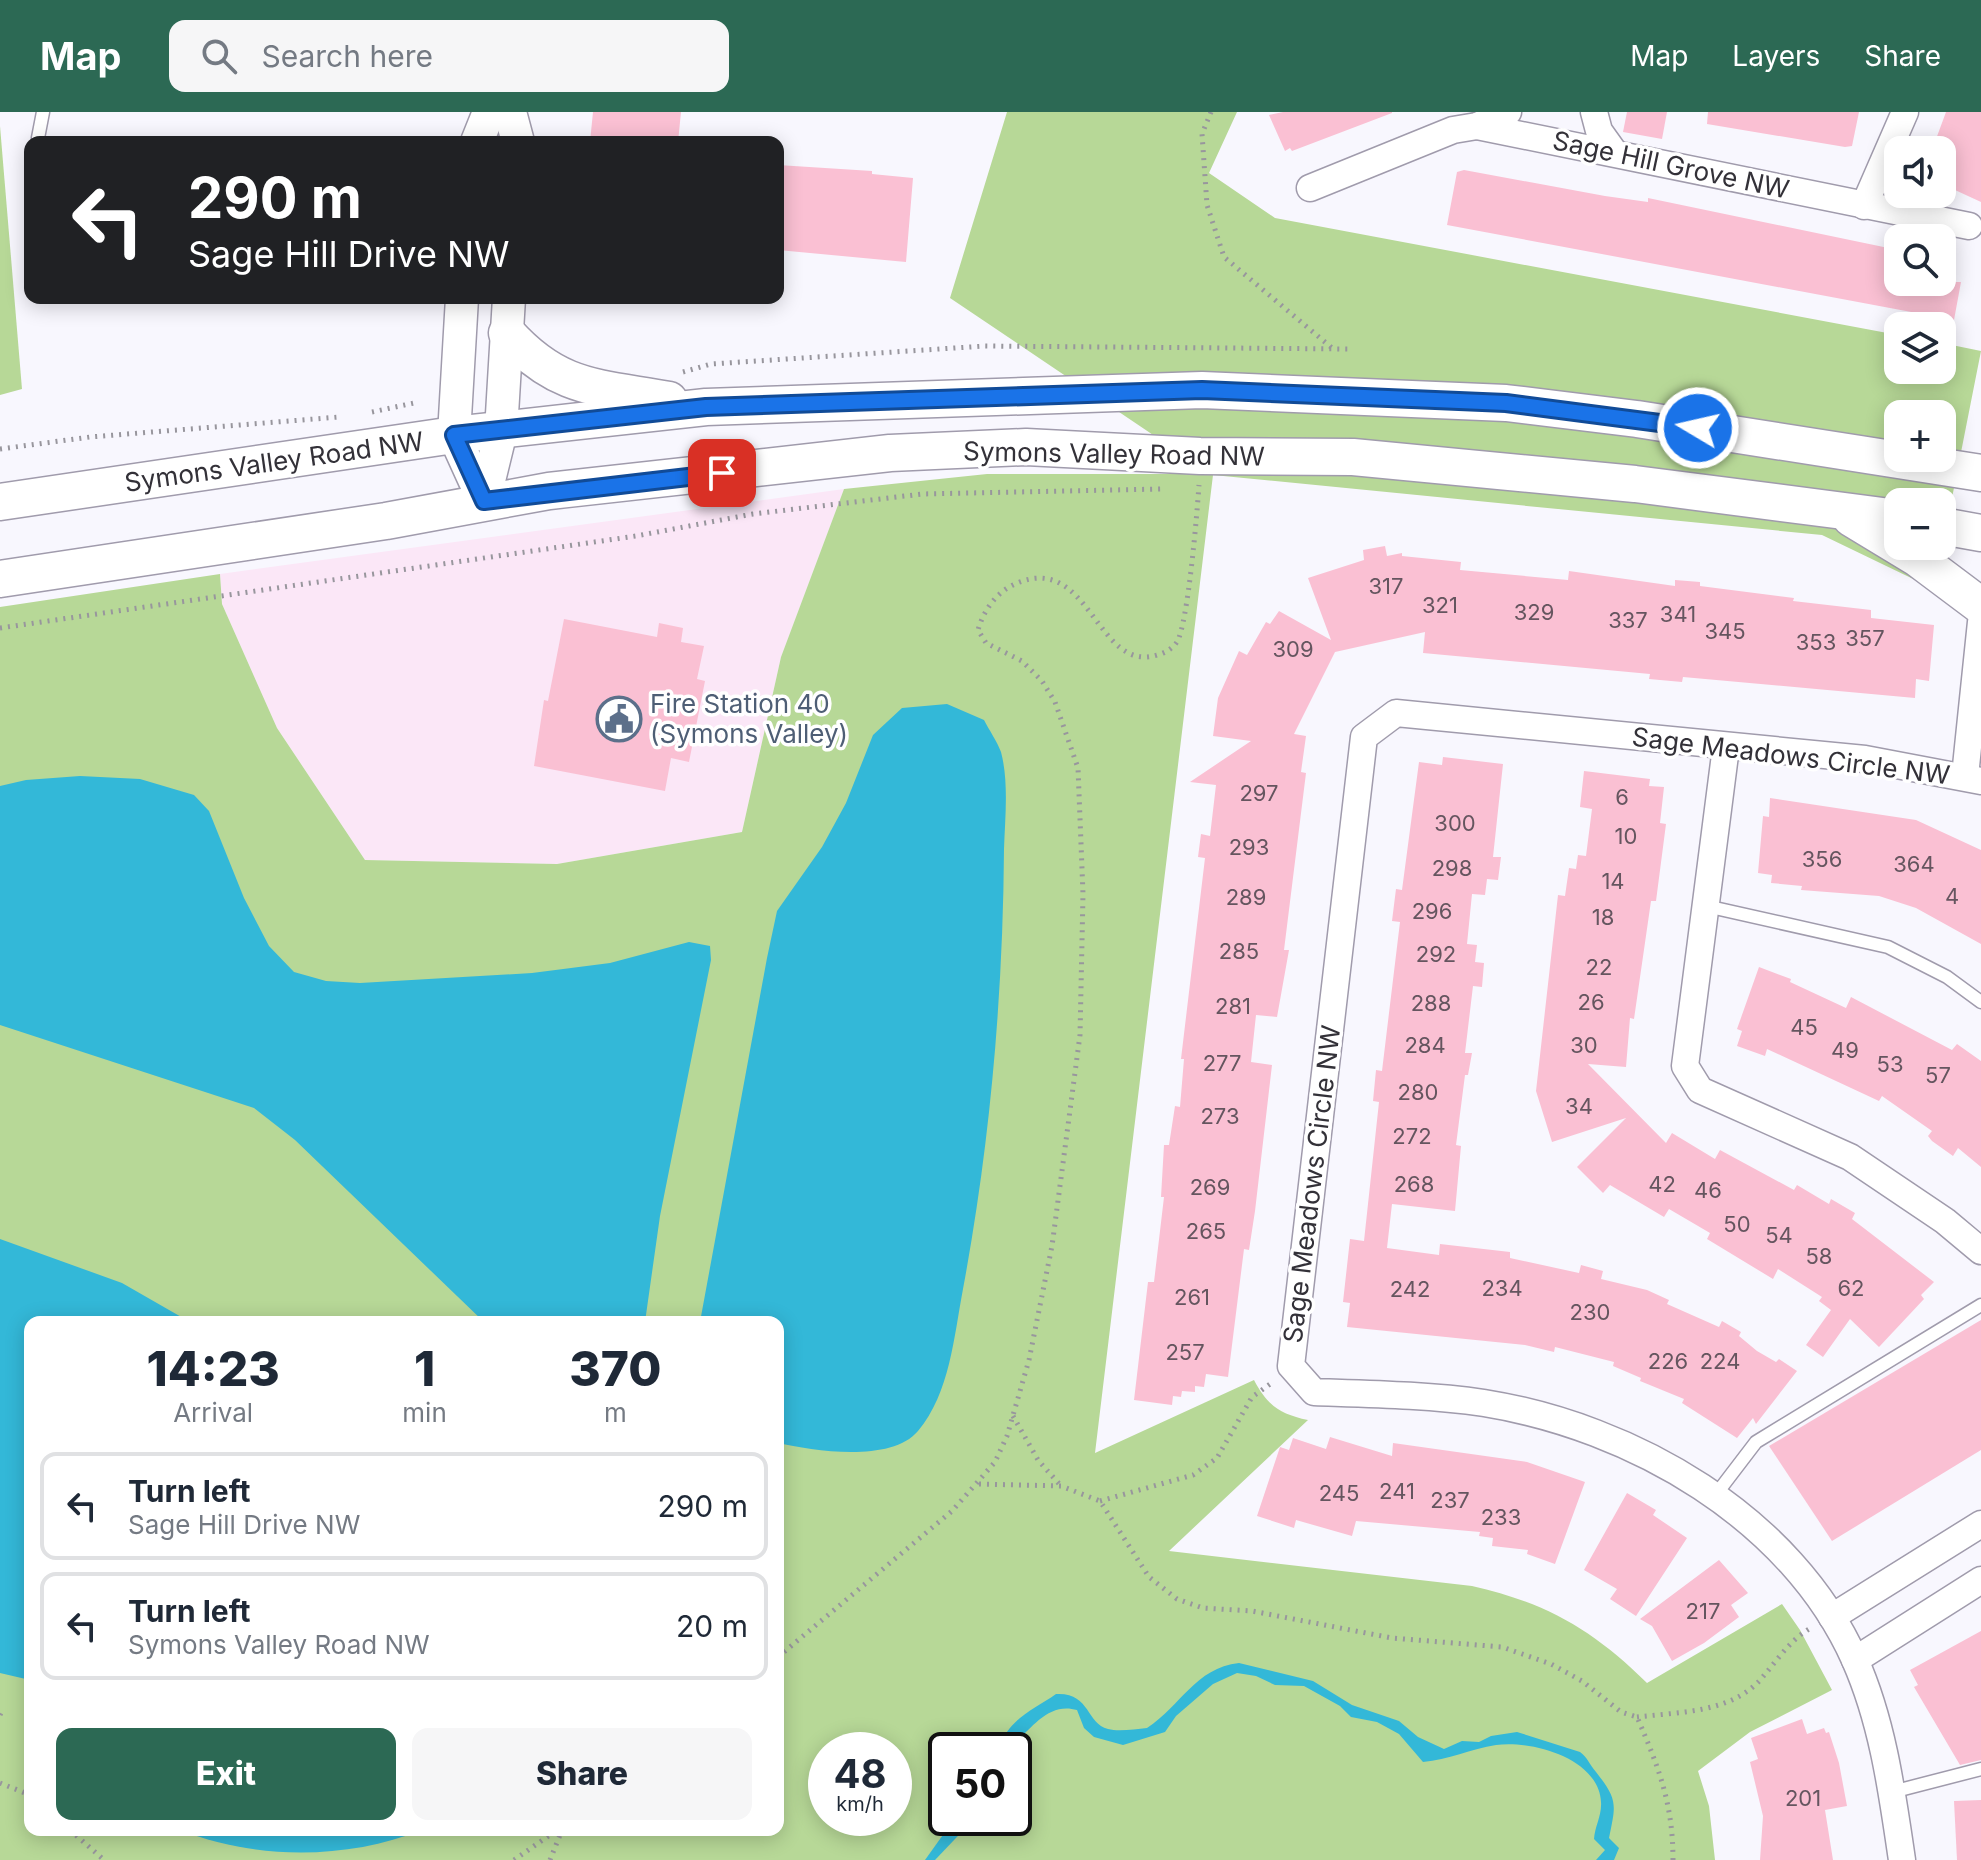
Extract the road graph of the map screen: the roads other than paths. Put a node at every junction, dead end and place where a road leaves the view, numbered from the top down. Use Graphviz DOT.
graph roads {
  1 [pos="43,112"];
  2 [pos="489,112"];
  3 [pos="510,112"];
  4 [pos="1508,112"];
  5 [pos="1594,112"];
  6 [pos="1905,112"];
  7 [pos="1477,126"];
  8 [pos="38,136"];
  9 [pos="479,136"];
  10 [pos="516,136"];
  11 [pos="1614,152"];
  12 [pos="1310,188"];
  13 [pos="1864,206"];
  14 [pos="1969,226"];
  15 [pos="462,304"];
  16 [pos="509,304"];
  17 [pos="507,333"];
  18 [pos="706,407"];
  19 [pos="501,431"];
  20 [pos="454,435"];
  21 [pos="1981,473"];
  22 [pos="484,501"];
  23 [pos="0,502"];
  24 [pos="1832,507"];
  25 [pos="1884,516"];
  26 [pos="1956,529"];
  27 [pos="1981,533"];
  28 [pos="0,579"];
  29 [pos="1981,606"];
  30 [pos="1981,622"];
  31 [pos="1726,747"];
  32 [pos="1973,778"];
  33 [pos="1706,906"];
  34 [pos="1981,1002"];
  35 [pos="1981,1251"];
  36 [pos="1981,1305"];
  37 [pos="1714,1497"];
  38 [pos="1981,1524"];
  39 [pos="1981,1580"];
  40 [pos="1832,1617"];
  41 [pos="1855,1660"];
  42 [pos="1981,1769"];
  43 [pos="1892,1792"];
  44 [pos="1902,1860"];
  1 -- 8 [label="lane"];
  2 -- 9 [label="street"];
  3 -- 10 [label="street"];
  4 -- 7 [label="street, Sage Hill Grove NW"];
  5 -- 11 [label="street"];
  6 -- 13 [label="street"];
  7 -- 11 [label="street, Sage Hill Grove NW"];
  7 -- 12 [label="street, Sage Hill Grove NW"];
  11 -- 13 [label="street, Sage Hill Grove NW"];
  13 -- 14 [label="street, Sage Hill Grove NW"];
  15 -- 20 [label="street"];
  16 -- 17 [label="street"];
  17 -- 18 [label="main road"];
  17 -- 19 [label="street"];
  18 -- 19 [label="main road, Symons Valley Road NW"];
  18 -- 21 [label="main road, Symons Valley Road NW"];
  19 -- 20 [label="main road, Symons Valley Road NW"];
  19 -- 22 [label="street"];
  20 -- 22 [label="street"];
  20 -- 23 [label="main road, Symons Valley Road NW"];
  22 -- 24 [label="main road, Symons Valley Road NW"];
  22 -- 28 [label="main road, Symons Valley Road NW"];
  24 -- 25 [label="main road, Symons Valley Road NW"];
  24 -- 29 [label="main road"];
  26 -- 27 [label="main road"];
  30 -- 32 [label="street, Sage Meadows Circle NW"];
  31 -- 32 [label="street, Sage Meadows Circle NW"];
  31 -- 33 [label="street"];
  31 -- 37 [label="street, Sage Meadows Circle NW"];
  33 -- 34 [label="lane"];
  33 -- 35 [label="street"];
  36 -- 37 [label="lane"];
  37 -- 40 [label="street, Sage Meadows Circle NW"];
  38 -- 40 [label="street"];
  39 -- 41 [label="street"];
  40 -- 41 [label="street, Sage Meadows Circle NW"];
  41 -- 43 [label="street, Sage Meadows Circle NW"];
  42 -- 43 [label="lane"];
  43 -- 44 [label="street, Sage Meadows Circle NW"];
}
